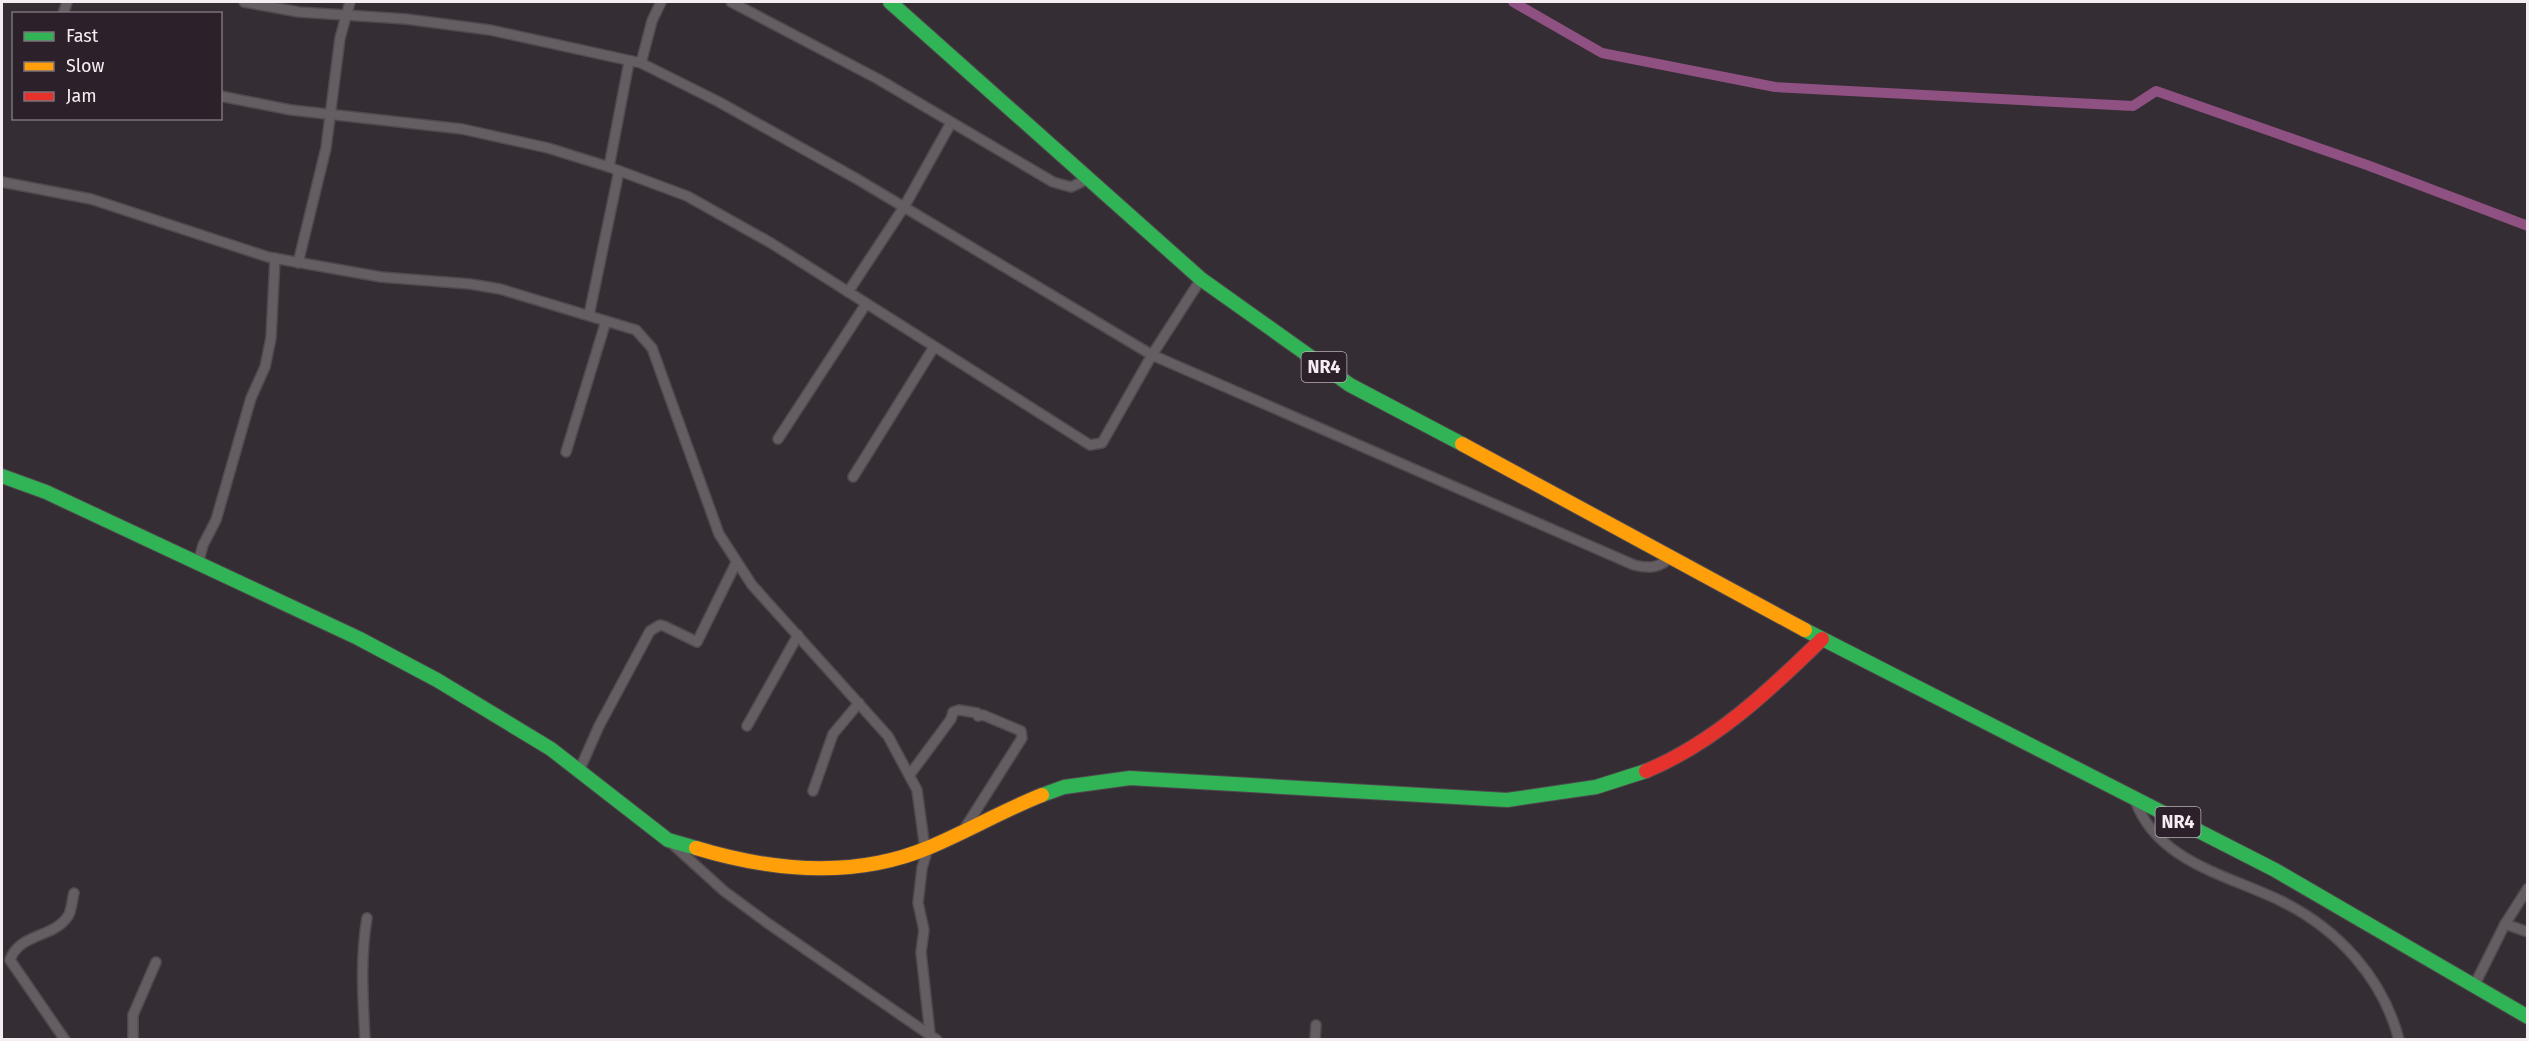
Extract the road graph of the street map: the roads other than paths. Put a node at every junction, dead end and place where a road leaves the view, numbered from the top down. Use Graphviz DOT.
graph roads {
  1 [pos="244,2"];
  2 [pos="350,2"];
  3 [pos="661,2"];
  4 [pos="731,2"];
  5 [pos="890,2"];
  6 [pos="346,17"];
  7 [pos="629,62"];
  8 [pos="641,63"];
  9 [pos="222,96"];
  10 [pos="332,116"];
  11 [pos="951,123"];
  12 [pos="609,167"];
  13 [pos="619,171"];
  14 [pos="1088,179"];
  15 [pos="2,182"];
  16 [pos="904,207"];
  17 [pos="275,258"];
  18 [pos="298,263"];
  19 [pos="1201,279"];
  20 [pos="848,292"];
  21 [pos="866,304"];
  22 [pos="589,315"];
  23 [pos="606,321"];
  24 [pos="934,347"];
  25 [pos="1152,355"];
  26 [pos="778,439"];
  27 [pos="566,452"];
  28 [pos="2,476"];
  29 [pos="853,477"];
  30 [pos="1672,556"];
  31 [pos="736,563"];
  32 [pos="198,564"];
  33 [pos="798,635"];
  34 [pos="1822,639"];
  35 [pos="859,703"];
  36 [pos="747,726"];
  37 [pos="579,771"];
  38 [pos="911,773"];
  39 [pos="813,790"];
  40 [pos="2135,800"];
  41 [pos="963,832"];
  42 [pos="668,840"];
  43 [pos="927,849"];
  44 [pos="2528,888"];
  45 [pos="74,893"];
  46 [pos="367,918"];
  47 [pos="2505,924"];
  48 [pos="2528,932"];
  49 [pos="156,962"];
  50 [pos="2475,984"];
  51 [pos="2528,1017"];
  52 [pos="1316,1025"];
  53 [pos="933,1037"];
  54 [pos="65,1040"];
  55 [pos="133,1040"];
  56 [pos="365,1040"];
  57 [pos="1315,1040"];
  58 [pos="2399,1040"];
  1 -- 6 [label="street"];
  2 -- 6 [label="street"];
  3 -- 8 [label="street"];
  4 -- 11 [label="street"];
  5 -- 14 [label="main road, NR4"];
  6 -- 7 [label="street"];
  6 -- 10 [label="street"];
  7 -- 8 [label="street"];
  7 -- 12 [label="street"];
  8 -- 16 [label="street"];
  9 -- 10 [label="street"];
  10 -- 12 [label="street"];
  10 -- 18 [label="street"];
  11 -- 14 [label="street"];
  11 -- 16 [label="street"];
  12 -- 13 [label="street"];
  13 -- 20 [label="street"];
  13 -- 22 [label="street"];
  14 -- 19 [label="main road, NR4"];
  15 -- 17 [label="street"];
  16 -- 20 [label="street"];
  16 -- 25 [label="street"];
  17 -- 18 [label="street"];
  17 -- 32 [label="street"];
  18 -- 22 [label="street"];
  19 -- 25 [label="street"];
  19 -- 30 [label="main road, NR4"];
  20 -- 21 [label="street"];
  21 -- 24 [label="street"];
  21 -- 26 [label="street"];
  22 -- 23 [label="street"];
  23 -- 27 [label="street"];
  23 -- 31 [label="street"];
  24 -- 25 [label="street"];
  24 -- 29 [label="street"];
  25 -- 30 [label="street"];
  28 -- 32 [label="main road"];
  30 -- 34 [label="main road, NR4"];
  31 -- 33 [label="street"];
  31 -- 37 [label="street"];
  32 -- 37 [label="main road"];
  33 -- 35 [label="street"];
  33 -- 36 [label="street"];
  34 -- 40 [label="main road, NR4"];
  34 -- 41 [label="main road"];
  35 -- 38 [label="street"];
  35 -- 39 [label="street"];
  37 -- 42 [label="main road"];
  38 -- 41 [label="street"];
  38 -- 43 [label="street"];
  40 -- 50 [label="main road, NR4"];
  40 -- 58 [label="street"];
  41 -- 43 [label="main road"];
  42 -- 43 [label="main road"];
  42 -- 53 [label="street"];
  43 -- 53 [label="street"];
  44 -- 47 [label="street"];
  45 -- 54 [label="street"];
  46 -- 56 [label="street"];
  47 -- 48 [label="street"];
  47 -- 50 [label="street"];
  49 -- 55 [label="street"];
  50 -- 51 [label="main road, NR4"];
  52 -- 57 [label="street"];
}
